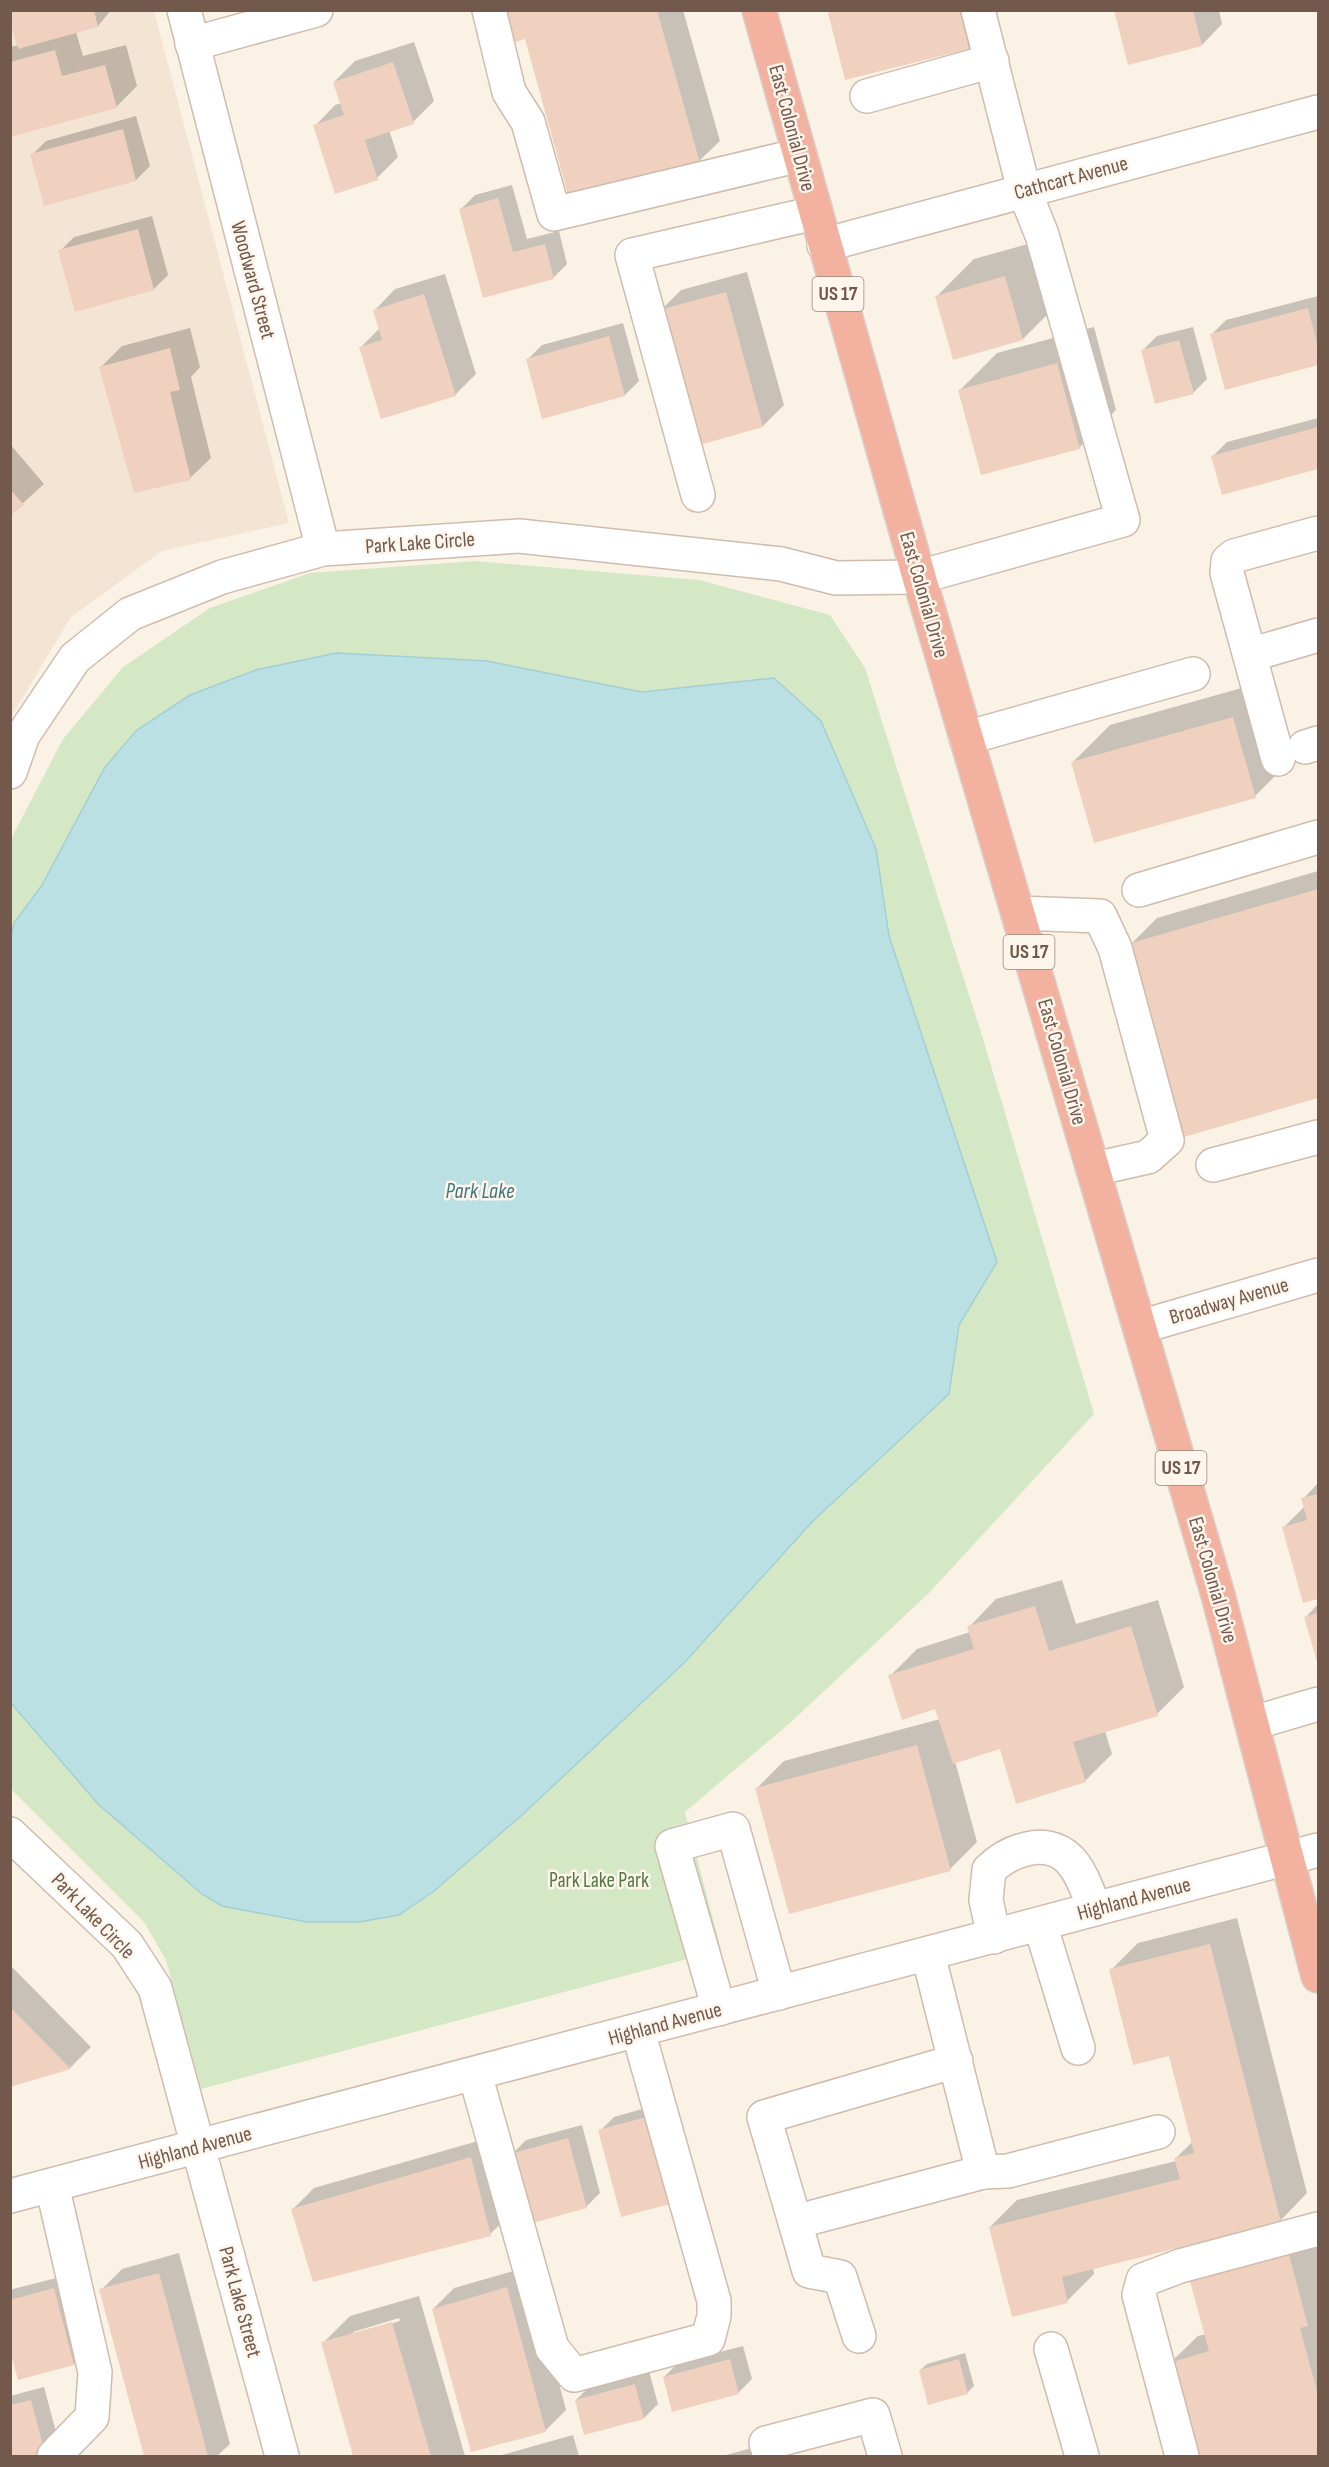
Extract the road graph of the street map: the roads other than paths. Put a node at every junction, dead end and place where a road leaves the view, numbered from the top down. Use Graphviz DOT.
graph roads {
  1 [pos="183,10"];
  2 [pos="316,10"];
  3 [pos="489,10"];
  4 [pos="759,10"];
  5 [pos="978,10"];
  6 [pos="192,44"];
  7 [pos="992,61"];
  8 [pos="867,96"];
  9 [pos="1318,112"];
  10 [pos="800,155"];
  11 [pos="1024,190"];
  12 [pos="815,213"];
  13 [pos="824,244"];
  14 [pos="698,495"];
  15 [pos="1318,533"];
  16 [pos="323,549"];
  17 [pos="919,576"];
  18 [pos="1318,635"];
  19 [pos="1250,655"];
  20 [pos="1193,674"];
  21 [pos="17,729"];
  22 [pos="966,738"];
  23 [pos="1300,750"];
  24 [pos="10,772"];
  25 [pos="1318,837"];
  26 [pos="1139,890"];
  27 [pos="1018,913"];
  28 [pos="1318,1137"];
  29 [pos="1213,1165"];
  30 [pos="1094,1169"];
  31 [pos="1318,1275"];
  32 [pos="1140,1328"];
  33 [pos="1318,1704"];
  34 [pos="1253,1723"];
  35 [pos="13,1840"];
  36 [pos="1304,1854"];
  37 [pos="1095,1910"];
  38 [pos="1040,1924"];
  39 [pos="994,1936"];
  40 [pos="928,1954"];
  41 [pos="1318,1976"];
  42 [pos="779,1994"];
  43 [pos="719,2009"];
  44 [pos="638,2031"];
  45 [pos="1078,2048"];
  46 [pos="956,2061"];
  47 [pos="475,2074"];
  48 [pos="1158,2132"];
  49 [pos="198,2148"];
  50 [pos="983,2172"];
  51 [pos="52,2186"];
  52 [pos="10,2196"];
  53 [pos="795,2222"];
  54 [pos="1318,2229"];
  55 [pos="859,2336"];
  56 [pos="1050,2349"];
  57 [pos="54,2457"];
  58 [pos="282,2457"];
  59 [pos="770,2457"];
  60 [pos="885,2457"];
  61 [pos="1082,2457"];
  62 [pos="1182,2457"];
  1 -- 6 [label="street, Woodward Street"];
  2 -- 6 [label="street"];
  3 -- 10 [label="street"];
  4 -- 10 [label="highway, East Colonial Drive / US 17"];
  5 -- 7 [label="street"];
  6 -- 16 [label="street, Woodward Street"];
  7 -- 8 [label="street"];
  7 -- 11 [label="street"];
  9 -- 11 [label="street, Cathcart Avenue"];
  10 -- 12 [label="highway, East Colonial Drive / US 17"];
  11 -- 13 [label="street, Cathcart Avenue"];
  11 -- 17 [label="street, Park Lake Circle"];
  12 -- 13 [label="highway, East Colonial Drive / US 17"];
  12 -- 14 [label="street"];
  13 -- 17 [label="highway, East Colonial Drive / US 17"];
  15 -- 19 [label="street"];
  16 -- 17 [label="street, Park Lake Circle"];
  16 -- 21 [label="street, Park Lake Circle"];
  17 -- 22 [label="highway, East Colonial Drive / US 17"];
  18 -- 19 [label="street"];
  19 -- 23 [label="street"];
  20 -- 22 [label="street"];
  21 -- 24 [label="street, Park Lake Circle"];
  22 -- 27 [label="highway, East Colonial Drive / US 17"];
  25 -- 26 [label="street"];
  27 -- 30 [label="highway, East Colonial Drive / US 17"];
  27 -- 30 [label="street"];
  28 -- 29 [label="street"];
  30 -- 32 [label="highway, East Colonial Drive / US 17"];
  31 -- 32 [label="street, Broadway Avenue"];
  32 -- 34 [label="highway, East Colonial Drive / US 17"];
  33 -- 34 [label="street"];
  34 -- 36 [label="highway, East Colonial Drive / US 17"];
  35 -- 49 [label="street, Park Lake Circle"];
  36 -- 37 [label="street, Highland Avenue"];
  36 -- 41 [label="highway, East Colonial Drive / US 17"];
  37 -- 38 [label="street, Highland Avenue"];
  37 -- 39 [label="street"];
  38 -- 39 [label="street, Highland Avenue"];
  38 -- 45 [label="street"];
  39 -- 40 [label="street, Highland Avenue"];
  40 -- 42 [label="street, Highland Avenue"];
  40 -- 46 [label="street"];
  42 -- 43 [label="street, Highland Avenue"];
  42 -- 43 [label="street"];
  43 -- 44 [label="street, Highland Avenue"];
  44 -- 47 [label="street, Highland Avenue"];
  44 -- 47 [label="street"];
  46 -- 50 [label="street"];
  46 -- 53 [label="street"];
  47 -- 49 [label="street, Highland Avenue"];
  48 -- 50 [label="street"];
  49 -- 51 [label="street, Highland Avenue"];
  49 -- 58 [label="street, Park Lake Street"];
  50 -- 53 [label="street"];
  51 -- 52 [label="street, Highland Avenue"];
  51 -- 57 [label="street"];
  53 -- 55 [label="street"];
  54 -- 62 [label="street"];
  56 -- 61 [label="street"];
  59 -- 60 [label="street"];
}
